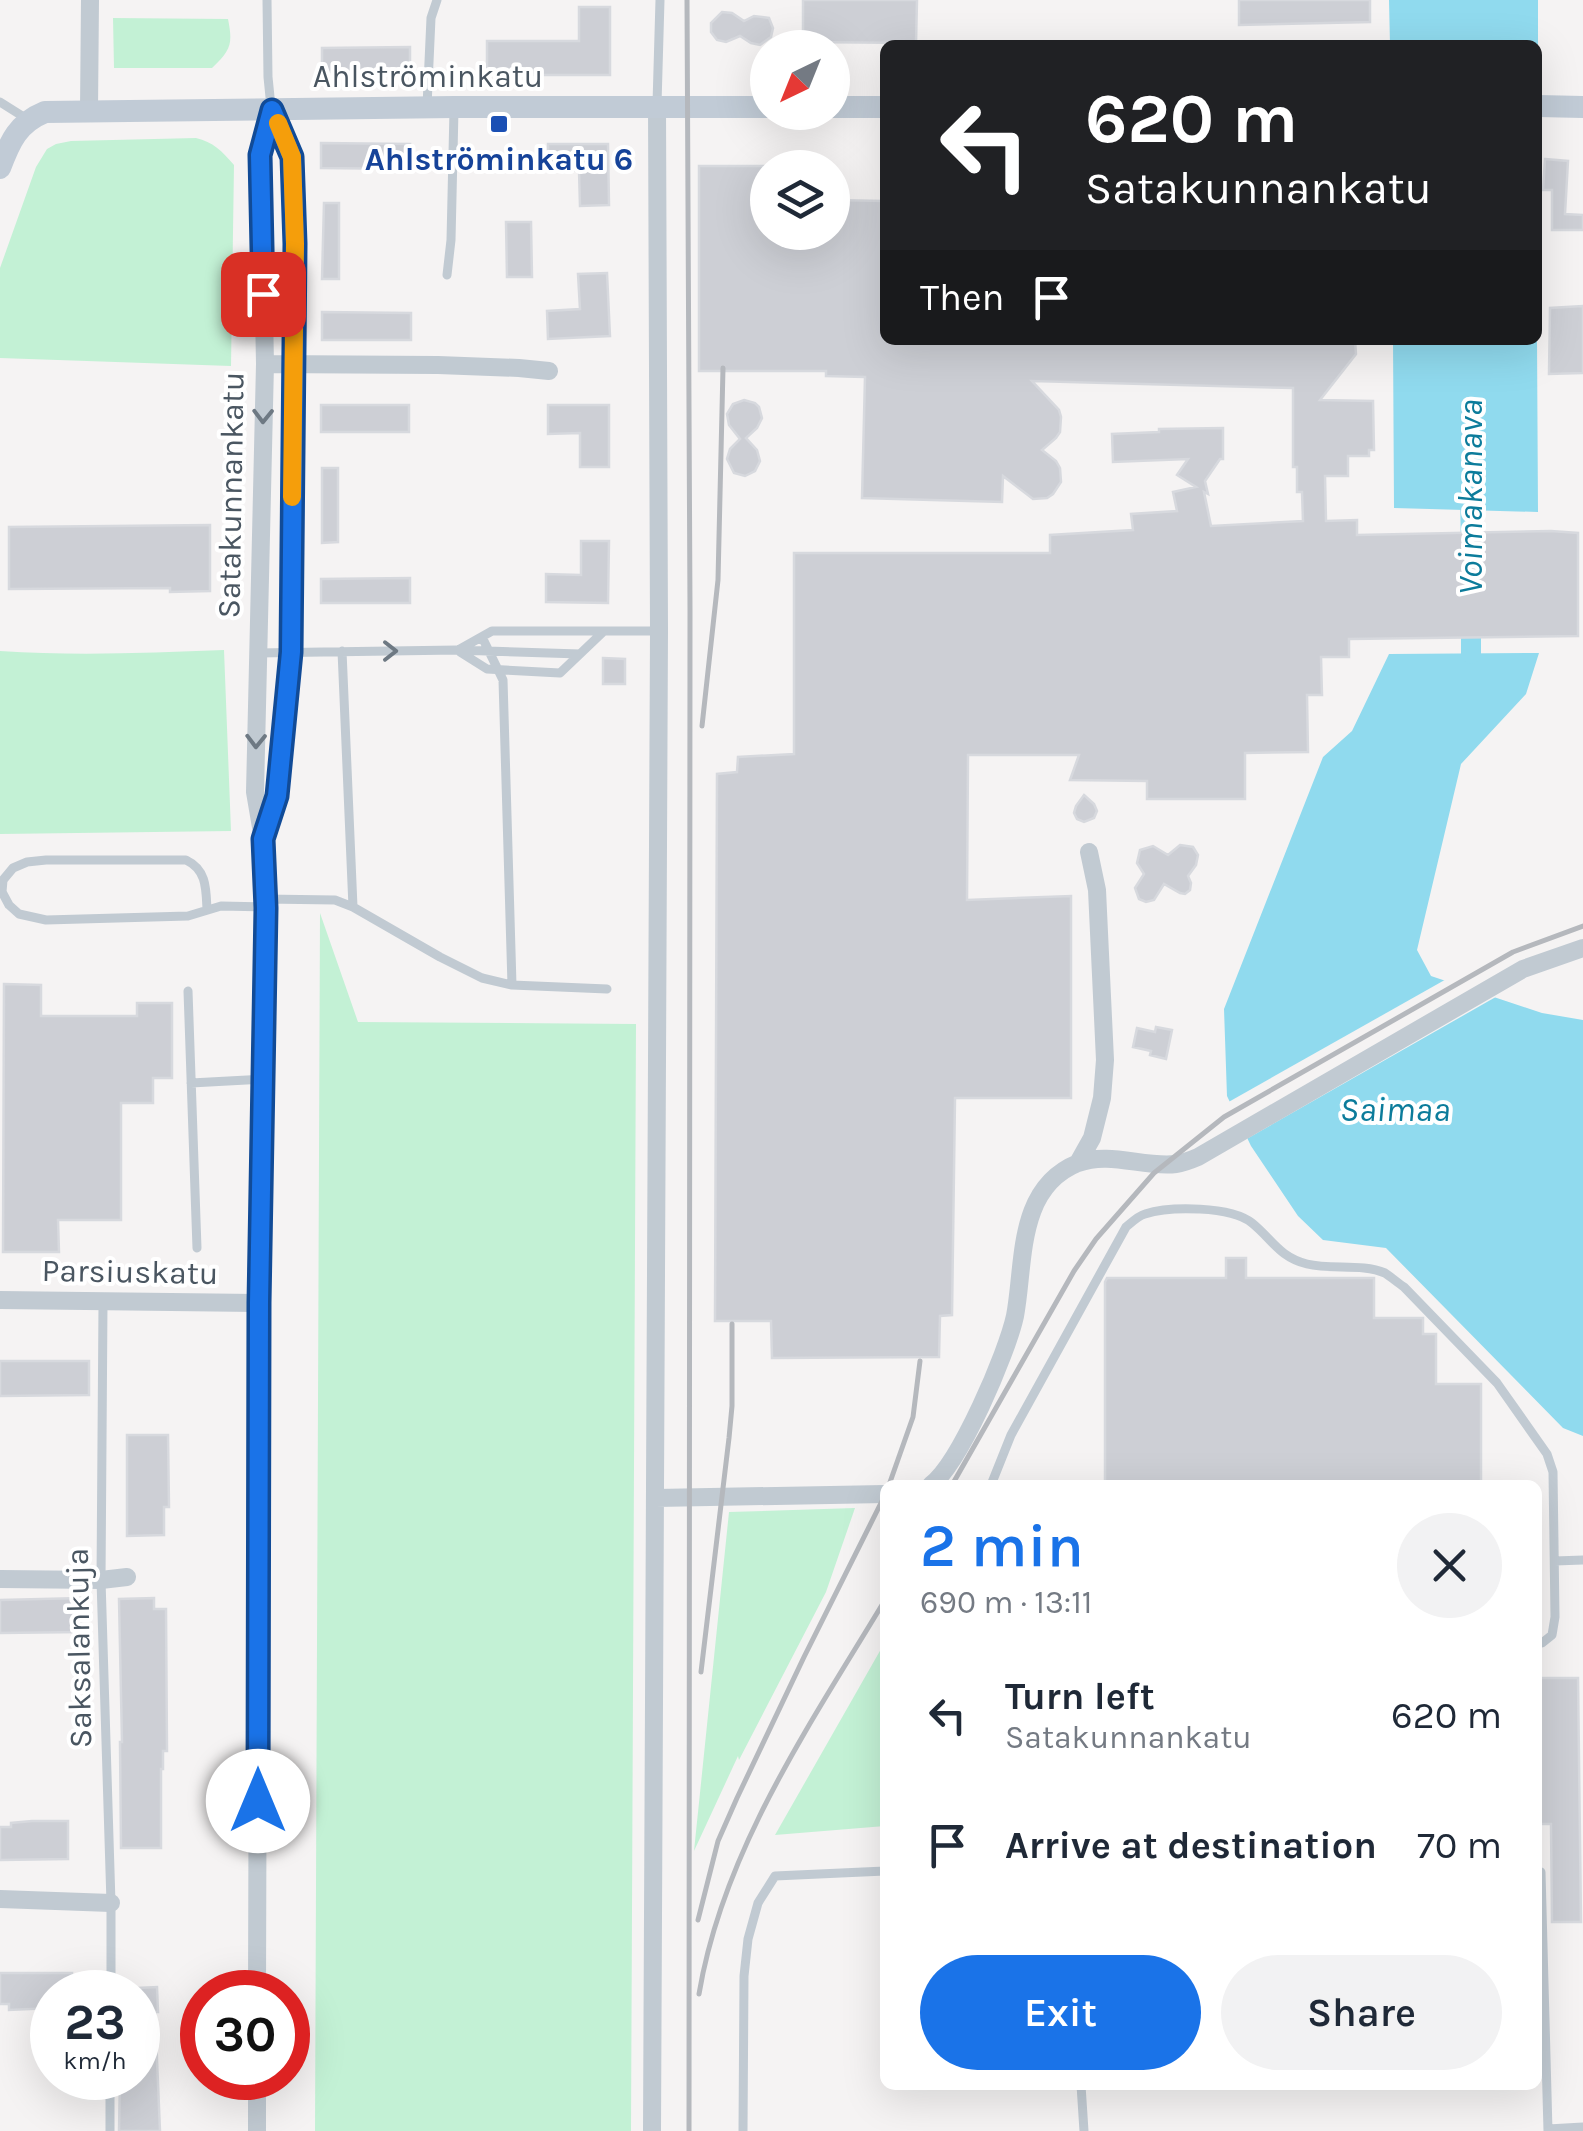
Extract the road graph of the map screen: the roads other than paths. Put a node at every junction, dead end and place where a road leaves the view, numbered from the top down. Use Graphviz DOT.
graph roads {
  1 [pos="90,0"];
  2 [pos="268,0"];
  3 [pos="437,0"];
  4 [pos="660,0"];
  5 [pos="0,102"];
  6 [pos="1542,106"];
  7 [pos="428,107"];
  8 [pos="454,107"];
  9 [pos="656,107"];
  10 [pos="750,107"];
  11 [pos="850,107"];
  12 [pos="880,107"];
  13 [pos="1583,108"];
  14 [pos="89,110"];
  15 [pos="272,110"];
  16 [pos="28,119"];
  17 [pos="0,168"];
  18 [pos="447,275"];
  19 [pos="264,364"];
  20 [pos="293,366"];
  21 [pos="549,372"];
  22 [pos="659,631"];
  23 [pos="604,632"];
  24 [pos="482,636"];
  25 [pos="458,650"];
  26 [pos="342,651"];
  27 [pos="489,651"];
  28 [pos="291,652"];
  29 [pos="258,653"];
  30 [pos="580,654"];
  31 [pos="498,670"];
  32 [pos="263,839"];
  33 [pos="1089,852"];
  34 [pos="265,903"];
  35 [pos="353,907"];
  36 [pos="207,910"];
  37 [pos="1583,948"];
  38 [pos="512,985"];
  39 [pos="607,989"];
  40 [pos="188,992"];
  41 [pos="264,1079"];
  42 [pos="191,1083"];
  43 [pos="1078,1163"];
  44 [pos="197,1248"];
  45 [pos="0,1300"];
  46 [pos="103,1303"];
  47 [pos="259,1303"];
  48 [pos="935,1480"];
  49 [pos="993,1480"];
  50 [pos="880,1494"];
  51 [pos="656,1498"];
  52 [pos="1583,1560"];
  53 [pos="1555,1561"];
  54 [pos="127,1577"];
  55 [pos="0,1580"];
  56 [pos="101,1580"];
  57 [pos="1542,1643"];
  58 [pos="880,1872"];
  59 [pos="0,1900"];
  60 [pos="111,1902"];
  61 [pos="111,1970"];
  62 [pos="257,1970"];
  63 [pos="1542,2000"];
  64 [pos="1081,2090"];
  65 [pos="110,2100"];
  66 [pos="257,2100"];
  67 [pos="1583,2128"];
  68 [pos="1548,2130"];
  69 [pos="110,2131"];
  70 [pos="257,2131"];
  71 [pos="652,2131"];
  72 [pos="742,2131"];
  73 [pos="1084,2131"];
  1 -- 14 [label="street"];
  2 -- 15 [label="lane"];
  3 -- 7 [label="lane"];
  4 -- 9 [label="lane"];
  5 -- 16 [label="lane"];
  6 -- 13 [label="street"];
  7 -- 8 [label="street, Ahlströminkatu"];
  7 -- 15 [label="street, Ahlströminkatu"];
  8 -- 9 [label="street, Ahlströminkatu"];
  8 -- 18 [label="lane"];
  9 -- 10 [label="street, Ahlströminkatu"];
  9 -- 22 [label="street"];
  11 -- 12 [label="street"];
  14 -- 15 [label="street, Ahlströminkatu"];
  14 -- 16 [label="street, Ahlströminkatu"];
  15 -- 19 [label="street, Satakunnankatu"];
  15 -- 20 [label="street, Satakunnankatu"];
  16 -- 17 [label="street"];
  19 -- 20 [label="street"];
  19 -- 29 [label="street, Satakunnankatu, one-way"];
  20 -- 21 [label="street"];
  20 -- 28 [label="street, Satakunnankatu"];
  22 -- 23 [label="lane"];
  22 -- 51 [label="street"];
  23 -- 24 [label="lane"];
  23 -- 30 [label="lane"];
  24 -- 25 [label="lane"];
  24 -- 27 [label="lane"];
  26 -- 25 [label="lane, one-way"];
  25 -- 27 [label="lane"];
  25 -- 31 [label="lane"];
  26 -- 28 [label="lane"];
  26 -- 35 [label="lane"];
  27 -- 30 [label="lane"];
  27 -- 31 [label="lane"];
  28 -- 29 [label="lane"];
  28 -- 32 [label="street, Satakunnankatu"];
  29 -- 32 [label="street, Satakunnankatu, one-way"];
  30 -- 31 [label="lane"];
  31 -- 38 [label="lane"];
  32 -- 34 [label="street, Satakunnankatu"];
  33 -- 43 [label="street"];
  34 -- 35 [label="lane"];
  34 -- 36 [label="lane"];
  34 -- 41 [label="street, Satakunnankatu"];
  35 -- 38 [label="lane"];
  36 -- 36 [label="lane"];
  37 -- 43 [label="street"];
  38 -- 39 [label="lane"];
  40 -- 42 [label="lane"];
  41 -- 42 [label="lane"];
  41 -- 47 [label="street, Satakunnankatu"];
  42 -- 44 [label="lane"];
  43 -- 48 [label="street"];
  45 -- 46 [label="street, Parsiuskatu"];
  46 -- 47 [label="street, Parsiuskatu"];
  46 -- 56 [label="lane, Saksalankuja"];
  47 -- 62 [label="street, Satakunnankatu"];
  49 -- 53 [label="lane"];
  50 -- 51 [label="street"];
  51 -- 71 [label="street"];
  52 -- 53 [label="lane"];
  53 -- 57 [label="lane"];
  54 -- 56 [label="street"];
  55 -- 56 [label="street"];
  56 -- 60 [label="lane, Saksalankuja"];
  58 -- 72 [label="lane"];
  59 -- 60 [label="street"];
  60 -- 61 [label="lane, Saksalankuja"];
  63 -- 68 [label="lane"];
  64 -- 73 [label="lane"];
  65 -- 69 [label="lane"];
  66 -- 70 [label="street"];
  67 -- 68 [label="lane"];
}
